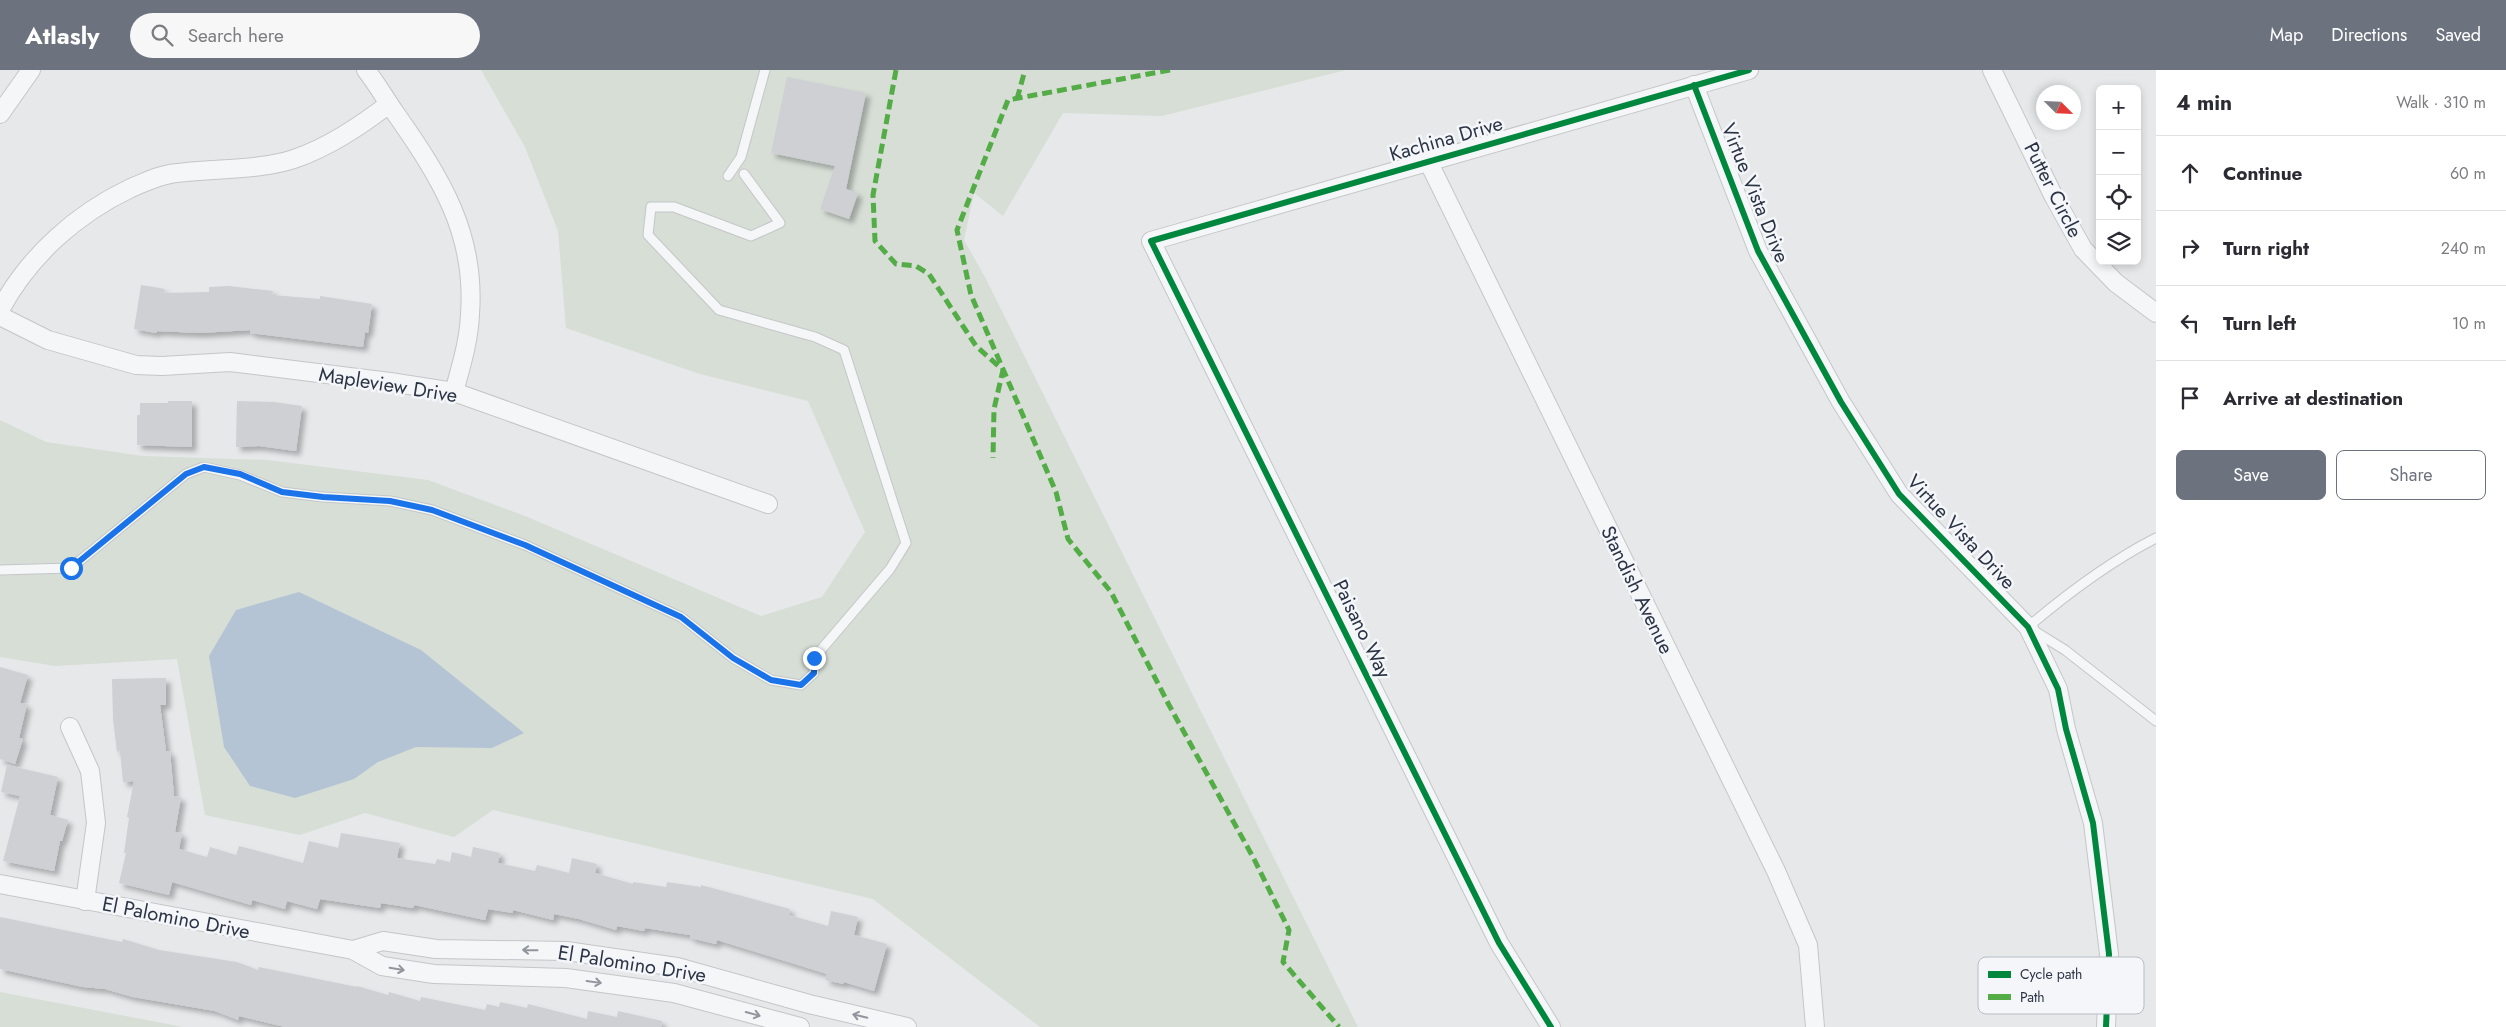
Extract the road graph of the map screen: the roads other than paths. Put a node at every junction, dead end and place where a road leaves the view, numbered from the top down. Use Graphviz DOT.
graph roads {
  1 [pos="31,70"];
  2 [pos="366,70"];
  3 [pos="765,70"];
  4 [pos="1749,70"];
  5 [pos="1992,70"];
  6 [pos="1694,85"];
  7 [pos="389,104"];
  8 [pos="0,114"];
  9 [pos="1428,162"];
  10 [pos="744,174"];
  11 [pos="728,176"];
  12 [pos="1151,241"];
  13 [pos="0,310"];
  14 [pos="2156,313"];
  15 [pos="0,316"];
  16 [pos="454,392"];
  17 [pos="768,504"];
  18 [pos="2156,538"];
  19 [pos="0,570"];
  20 [pos="2028,628"];
  21 [pos="2156,722"];
  22 [pos="70,727"];
  23 [pos="0,884"];
  24 [pos="85,900"];
  25 [pos="353,950"];
  26 [pos="2109,957"];
  27 [pos="2107,1014"];
  28 [pos="800,1027"];
  29 [pos="908,1027"];
  30 [pos="1552,1027"];
  31 [pos="1815,1027"];
  32 [pos="2106,1027"];
  1 -- 8 [label="street"];
  2 -- 7 [label="street"];
  3 -- 11 [label="lane"];
  4 -- 6 [label="street, Kachina Drive"];
  5 -- 14 [label="street, Putter Circle"];
  6 -- 9 [label="street, Kachina Drive"];
  6 -- 20 [label="street, Virtue Vista Drive"];
  7 -- 13 [label="street"];
  7 -- 16 [label="street"];
  9 -- 12 [label="street, Kachina Drive"];
  9 -- 31 [label="street, Standish Avenue"];
  10 -- 19 [label="lane"];
  12 -- 30 [label="street, Paisano Way"];
  15 -- 16 [label="street, Mapleview Drive"];
  16 -- 17 [label="street, Mapleview Drive"];
  18 -- 20 [label="lane"];
  20 -- 21 [label="lane"];
  20 -- 26 [label="street, Virtue Vista Drive"];
  22 -- 24 [label="street"];
  23 -- 24 [label="street, El Palomino Drive"];
  24 -- 25 [label="street, El Palomino Drive"];
  25 -- 28 [label="street, El Palomino Drive, one-way"];
  29 -- 25 [label="street, El Palomino Drive, one-way"];
  27 -- 32 [label="street, Virtue Vista Drive"];
}
